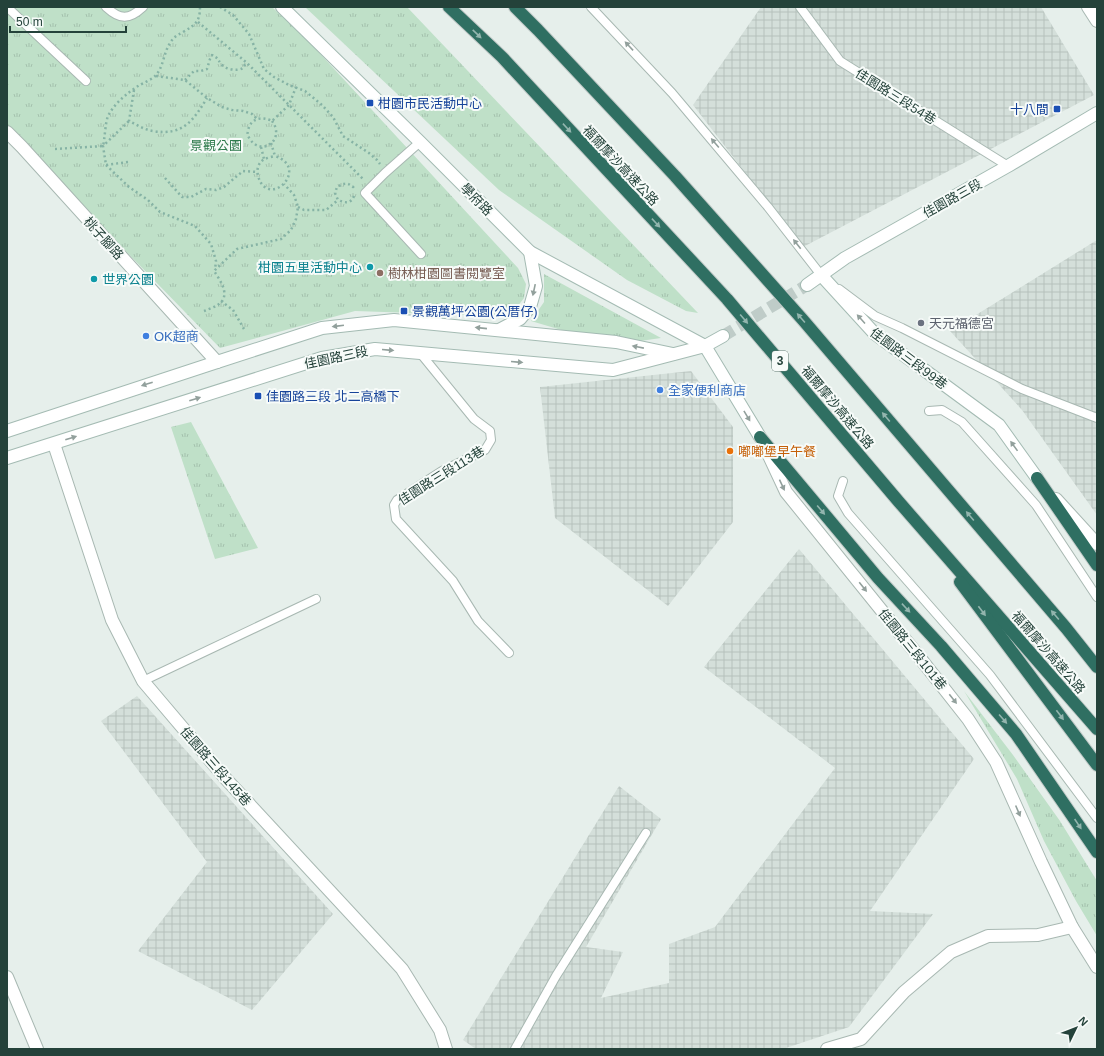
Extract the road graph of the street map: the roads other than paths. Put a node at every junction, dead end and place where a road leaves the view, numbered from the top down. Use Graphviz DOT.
graph roads {
  1 [pos="7,7"];
  2 [pos="106,7"];
  3 [pos="143,7"];
  4 [pos="282,7"];
  5 [pos="449,7"];
  6 [pos="515,7"];
  7 [pos="591,7"];
  8 [pos="800,7"];
  9 [pos="1088,7"];
  10 [pos="1097,21"];
  11 [pos="86,81"];
  12 [pos="1097,113"];
  13 [pos="7,132"];
  14 [pos="420,142"];
  15 [pos="1008,166"];
  16 [pos="530,252"];
  17 [pos="421,254"];
  18 [pos="821,275"];
  19 [pos="807,285"];
  20 [pos="500,330"];
  21 [pos="723,336"];
  22 [pos="705,346"];
  23 [pos="421,354"];
  24 [pos="676,354"];
  25 [pos="216,362"];
  26 [pos="929,411"];
  27 [pos="1097,418"];
  28 [pos="7,431"];
  29 [pos="760,437"];
  30 [pos="54,444"];
  31 [pos="7,458"];
  32 [pos="1037,478"];
  33 [pos="844,481"];
  34 [pos="899,502"];
  35 [pos="1097,544"];
  36 [pos="1097,565"];
  37 [pos="1097,597"];
  38 [pos="316,599"];
  39 [pos="509,653"];
  40 [pos="1097,665"];
  41 [pos="143,681"];
  42 [pos="1097,729"];
  43 [pos="1097,765"];
  44 [pos="1097,818"];
  45 [pos="646,833"];
  46 [pos="1097,852"];
  47 [pos="1072,927"];
  48 [pos="1097,967"];
  49 [pos="7,977"];
  50 [pos="37,1049"];
  51 [pos="446,1049"];
  52 [pos="515,1049"];
  53 [pos="827,1049"];
  1 -- 11 [label="lane"];
  2 -- 3 [label="lane"];
  4 -- 14 [label="street, 學府路"];
  5 -- 34 [label="highway, 福爾摩沙高速公路 / 3, one-way"];
  40 -- 6 [label="highway, 福爾摩沙高速公路, one-way"];
  18 -- 7 [label="lane, one-way"];
  8 -- 15 [label="lane, 佳園路三段54巷"];
  9 -- 10 [label="street"];
  12 -- 15 [label="street, 佳園路三段"];
  13 -- 25 [label="street, 桃子腳路"];
  14 -- 16 [label="street, 學府路"];
  14 -- 17 [label="lane"];
  15 -- 18 [label="street, 佳園路三段"];
  16 -- 20 [label="street, one-way"];
  16 -- 22 [label="street, 學府路"];
  18 -- 19 [label="street, 佳園路三段"];
  18 -- 27 [label="lane, 佳園路三段99巷"];
  32 -- 18 [label="street, 佳園路三段99巷, one-way"];
  24 -- 20 [label="street, 佳園路三段, one-way"];
  20 -- 25 [label="street, 佳園路三段, one-way"];
  21 -- 22 [label="street, 佳園路三段"];
  22 -- 24 [label="street, 佳園路三段"];
  22 -- 29 [label="street, 佳園路三段101巷, one-way"];
  23 -- 24 [label="street, 佳園路三段, one-way"];
  30 -- 23 [label="street, 佳園路三段, one-way"];
  23 -- 39 [label="lane, 佳園路三段113巷"];
  25 -- 28 [label="street, 佳園路三段, one-way"];
  26 -- 37 [label="lane"];
  29 -- 46 [label="highway, one-way"];
  29 -- 47 [label="street, 佳園路三段101巷, one-way"];
  30 -- 31 [label="street, 佳園路三段"];
  30 -- 41 [label="street, 佳園路三段145巷"];
  32 -- 35 [label="street, 佳園路三段99巷"];
  32 -- 36 [label="highway"];
  33 -- 44 [label="lane"];
  34 -- 42 [label="highway, 福爾摩沙高速公路 / 3"];
  34 -- 43 [label="highway, one-way"];
  38 -- 41 [label="lane"];
  41 -- 51 [label="street, 佳園路三段145巷"];
  45 -- 52 [label="lane"];
  47 -- 48 [label="street, 佳園路三段101巷"];
  47 -- 53 [label="street"];
  49 -- 50 [label="street"];
}
